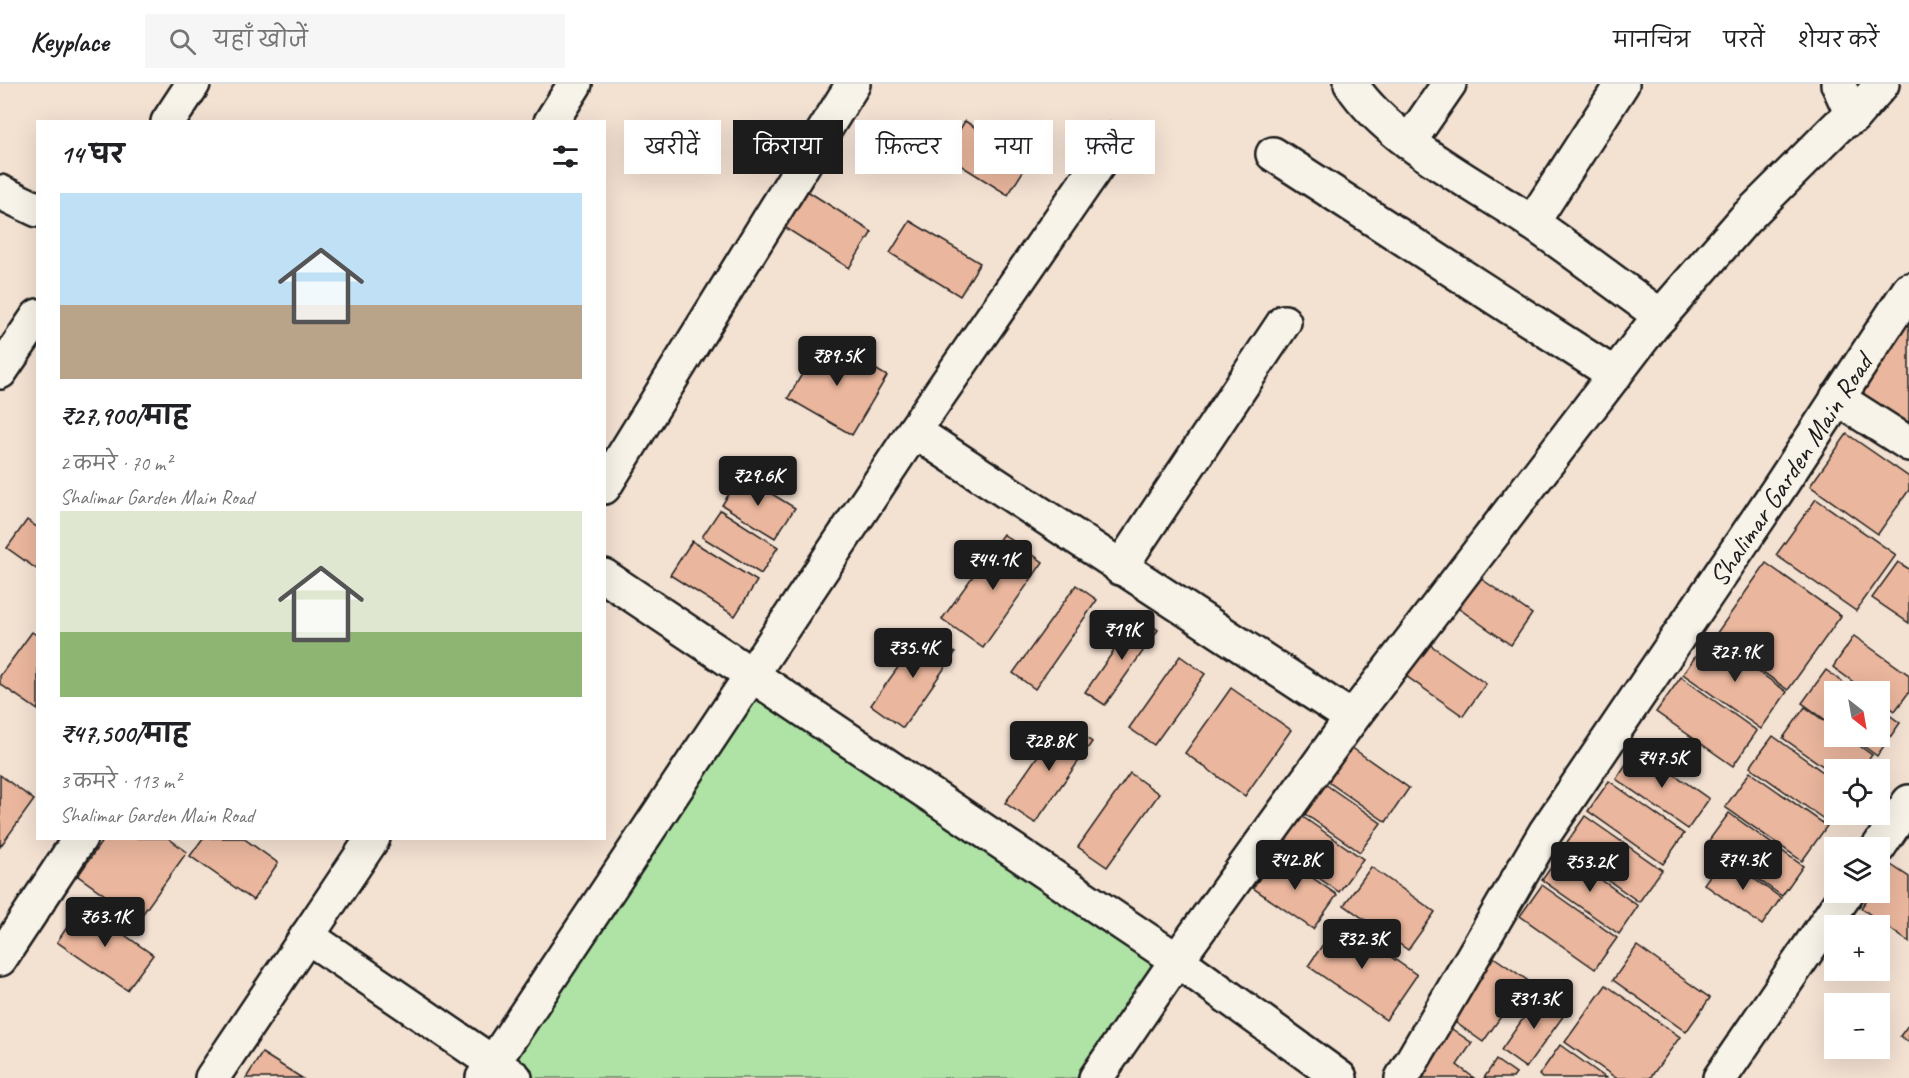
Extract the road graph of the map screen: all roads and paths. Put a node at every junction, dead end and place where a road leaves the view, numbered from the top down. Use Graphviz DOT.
graph roads {
  1 [pos="193,84"];
  2 [pos="575,84"];
  3 [pos="853,84"];
  4 [pos="1351,84"];
  5 [pos="1449,84"];
  6 [pos="1622,84"];
  7 [pos="1838,84"];
  8 [pos="1882,84"];
  9 [pos="1853,117"];
  10 [pos="169,120"];
  11 [pos="552,120"];
  12 [pos="1409,142"];
  13 [pos="1273,154"];
  14 [pos="1092,174"];
  15 [pos="0,192"];
  16 [pos="36,209"];
  17 [pos="1532,223"];
  18 [pos="1909,290"];
  19 [pos="1661,316"];
  20 [pos="36,319"];
  21 [pos="1284,322"];
  22 [pos="0,372"];
  23 [pos="1615,375"];
  24 [pos="1837,398"];
  25 [pos="914,431"];
  26 [pos="1909,444"];
  27 [pos="606,484"];
  28 [pos="1120,568"];
  29 [pos="606,577"];
  30 [pos="752,674"];
  31 [pos="1352,718"];
  32 [pos="1905,816"];
  33 [pos="1887,837"];
  34 [pos="79,840"];
  35 [pos="371,840"];
  36 [pos="1839,903"];
  37 [pos="307,936"];
  38 [pos="0,959"];
  39 [pos="1177,960"];
  40 [pos="497,1073"];
  41 [pos="212,1078"];
  42 [pos="1096,1078"];
  43 [pos="1340,1078"];
  44 [pos="1402,1078"];
  45 [pos="1720,1078"];
  1 -- 10 [label="street"];
  2 -- 11 [label="street"];
  3 -- 27 [label="street"];
  4 -- 12 [label="street"];
  5 -- 12 [label="street"];
  6 -- 17 [label="street"];
  7 -- 9 [label="street"];
  8 -- 9 [label="street"];
  9 -- 19 [label="street"];
  12 -- 17 [label="street"];
  13 -- 23 [label="street"];
  14 -- 25 [label="street"];
  15 -- 16 [label="street"];
  17 -- 19 [label="street"];
  18 -- 24 [label="street, Shalimar Garden Main Road"];
  19 -- 23 [label="street"];
  20 -- 22 [label="street"];
  21 -- 28 [label="street"];
  23 -- 31 [label="street"];
  24 -- 26 [label="street"];
  24 -- 44 [label="street, Shalimar Garden Main Road"];
  25 -- 28 [label="street"];
  25 -- 30 [label="street"];
  28 -- 31 [label="street"];
  29 -- 30 [label="street"];
  30 -- 39 [label="street"];
  30 -- 40 [label="street"];
  31 -- 39 [label="street"];
  32 -- 33 [label="street"];
  34 -- 38 [label="street"];
  35 -- 37 [label="street"];
  36 -- 45 [label="street"];
  37 -- 40 [label="street"];
  37 -- 41 [label="street"];
  39 -- 42 [label="street"];
  39 -- 43 [label="street"];
}
